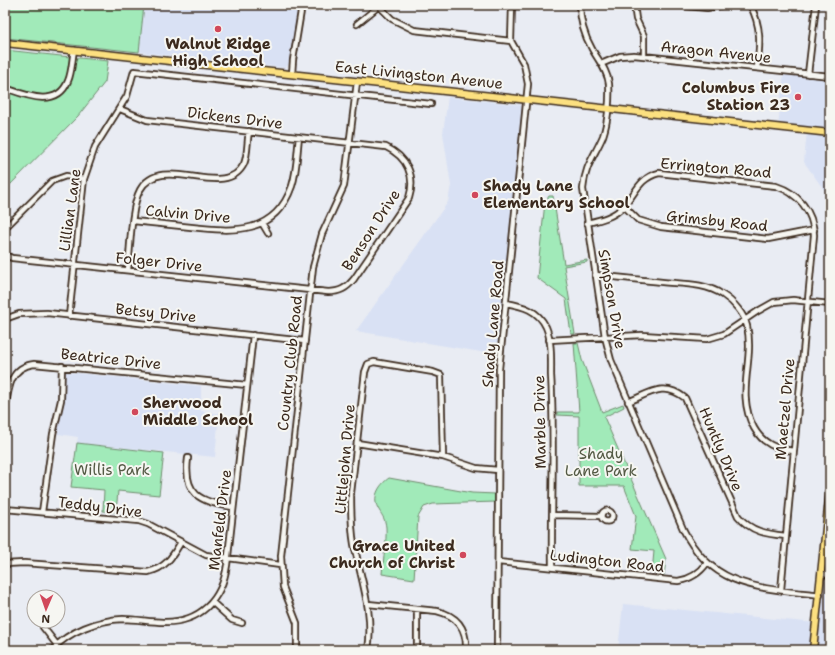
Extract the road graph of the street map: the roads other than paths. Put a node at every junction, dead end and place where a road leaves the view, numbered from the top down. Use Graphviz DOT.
graph roads {
  1 [pos="302,5"];
  2 [pos="512,5"];
  3 [pos="580,5"];
  4 [pos="634,5"];
  5 [pos="676,5"];
  6 [pos="725,5"];
  7 [pos="750,5"];
  8 [pos="816,5"];
  9 [pos="379,6"];
  10 [pos="357,24"];
  11 [pos="511,41"];
  12 [pos="5,43"];
  13 [pos="74,50"];
  14 [pos="644,56"];
  15 [pos="602,64"];
  16 [pos="757,68"];
  17 [pos="292,74"];
  18 [pos="808,74"];
  19 [pos="830,76"];
  20 [pos="357,82"];
  21 [pos="5,88"];
  22 [pos="355,95"];
  23 [pos="527,100"];
  24 [pos="431,104"];
  25 [pos="120,109"];
  26 [pos="607,109"];
  27 [pos="249,131"];
  28 [pos="830,133"];
  29 [pos="299,137"];
  30 [pos="350,143"];
  31 [pos="84,179"];
  32 [pos="624,206"];
  33 [pos="133,221"];
  34 [pos="587,222"];
  35 [pos="262,223"];
  36 [pos="5,228"];
  37 [pos="814,230"];
  38 [pos="268,233"];
  39 [pos="5,255"];
  40 [pos="75,265"];
  41 [pos="128,270"];
  42 [pos="595,275"];
  43 [pos="311,290"];
  44 [pos="808,302"];
  45 [pos="506,304"];
  46 [pos="830,304"];
  47 [pos="69,316"];
  48 [pos="5,319"];
  49 [pos="745,320"];
  50 [pos="253,335"];
  51 [pos="605,337"];
  52 [pos="549,340"];
  53 [pos="305,341"];
  54 [pos="62,366"];
  55 [pos="247,385"];
  56 [pos="628,402"];
  57 [pos="5,412"];
  58 [pos="357,443"];
  59 [pos="794,451"];
  60 [pos="443,457"];
  61 [pos="188,458"];
  62 [pos="498,470"];
  63 [pos="830,489"];
  64 [pos="234,507"];
  65 [pos="5,509"];
  66 [pos="42,512"];
  67 [pos="553,516"];
  68 [pos="601,516"];
  69 [pos="786,536"];
  70 [pos="181,542"];
  71 [pos="228,558"];
  72 [pos="498,562"];
  73 [pos="707,563"];
  74 [pos="5,564"];
  75 [pos="280,565"];
  76 [pos="552,567"];
  77 [pos="822,574"];
  78 [pos="830,575"];
  79 [pos="781,590"];
  80 [pos="820,595"];
  81 [pos="212,602"];
  82 [pos="368,604"];
  83 [pos="418,608"];
  84 [pos="242,623"];
  85 [pos="45,629"];
  86 [pos="57,645"];
  87 [pos="52,650"];
  88 [pos="297,650"];
  89 [pos="368,650"];
  90 [pos="417,650"];
  91 [pos="466,650"];
  92 [pos="497,650"];
  93 [pos="813,650"];
  1 -- 17 [label="street"];
  2 -- 11 [label="street, Shady Lane Road"];
  3 -- 15 [label="street, Simpson Drive"];
  4 -- 14 [label="street"];
  5 -- 6 [label="street"];
  7 -- 16 [label="street"];
  8 -- 18 [label="street"];
  9 -- 10 [label="street"];
  9 -- 11 [label="street"];
  11 -- 23 [label="street, Shady Lane Road"];
  12 -- 13 [label="main road, East Livingston Avenue"];
  13 -- 17 [label="main road, East Livingston Avenue"];
  13 -- 21 [label="street"];
  14 -- 15 [label="street, Aragon Avenue"];
  14 -- 16 [label="street, Aragon Avenue"];
  15 -- 26 [label="street, Simpson Drive"];
  16 -- 18 [label="street, Aragon Avenue"];
  17 -- 20 [label="main road, East Livingston Avenue"];
  18 -- 19 [label="street, Aragon Avenue"];
  20 -- 22 [label="street, Country Club Road"];
  20 -- 23 [label="main road, East Livingston Avenue"];
  22 -- 24 [label="street"];
  22 -- 25 [label="street, Lillian Lane"];
  22 -- 30 [label="street, Country Club Road"];
  23 -- 26 [label="main road, East Livingston Avenue"];
  23 -- 45 [label="street, Shady Lane Road"];
  25 -- 27 [label="street, Dickens Drive"];
  25 -- 31 [label="street, Lillian Lane"];
  26 -- 28 [label="main road, East Livingston Avenue"];
  26 -- 34 [label="street, Simpson Drive"];
  27 -- 29 [label="street, Dickens Drive"];
  27 -- 33 [label="street"];
  29 -- 30 [label="street, Dickens Drive"];
  29 -- 35 [label="street, Calvin Drive"];
  30 -- 43 [label="street, Country Club Road"];
  30 -- 43 [label="street, Benson Drive"];
  31 -- 36 [label="street"];
  31 -- 40 [label="street, Lillian Lane"];
  32 -- 34 [label="street, Errington Road"];
  32 -- 37 [label="street, Grimsby Road"];
  32 -- 37 [label="street, Errington Road"];
  33 -- 35 [label="street, Calvin Drive"];
  33 -- 41 [label="street"];
  34 -- 42 [label="street, Simpson Drive"];
  35 -- 38 [label="street"];
  37 -- 44 [label="street, Maetzel Drive"];
  39 -- 40 [label="street, Folger Drive"];
  40 -- 41 [label="street, Folger Drive"];
  40 -- 47 [label="street, Lillian Lane"];
  41 -- 43 [label="street, Folger Drive"];
  42 -- 49 [label="street"];
  42 -- 51 [label="street, Simpson Drive"];
  43 -- 53 [label="street, Country Club Road"];
  44 -- 46 [label="street"];
  44 -- 49 [label="street"];
  44 -- 59 [label="street, Maetzel Drive"];
  45 -- 52 [label="street, Marble Drive"];
  45 -- 62 [label="street, Shady Lane Road"];
  47 -- 48 [label="street, Betsy Drive"];
  47 -- 50 [label="street, Betsy Drive"];
  49 -- 51 [label="street"];
  49 -- 59 [label="street"];
  50 -- 53 [label="street, Betsy Drive"];
  50 -- 55 [label="street, Manfeld Drive"];
  51 -- 52 [label="street"];
  51 -- 56 [label="street, Simpson Drive"];
  52 -- 67 [label="street, Marble Drive"];
  53 -- 75 [label="street, Country Club Road"];
  54 -- 55 [label="street, Beatrice Drive"];
  54 -- 57 [label="street, Beatrice Drive"];
  54 -- 66 [label="street"];
  55 -- 64 [label="street, Manfeld Drive"];
  56 -- 69 [label="street, Huntly Drive"];
  56 -- 73 [label="street, Simpson Drive"];
  58 -- 60 [label="street"];
  58 -- 60 [label="street, Littlejohn Drive"];
  58 -- 82 [label="street, Littlejohn Drive"];
  59 -- 69 [label="street, Maetzel Drive"];
  60 -- 62 [label="street"];
  61 -- 64 [label="street"];
  62 -- 72 [label="street, Shady Lane Road"];
  63 -- 77 [label="main road"];
  64 -- 71 [label="street, Manfeld Drive"];
  65 -- 66 [label="street, Teddy Drive"];
  66 -- 70 [label="street, Teddy Drive"];
  67 -- 68 [label="street"];
  67 -- 76 [label="street, Marble Drive"];
  69 -- 79 [label="street, Maetzel Drive"];
  70 -- 71 [label="street, Teddy Drive"];
  70 -- 74 [label="street"];
  71 -- 75 [label="street, Teddy Drive"];
  71 -- 81 [label="street, Manfeld Drive"];
  72 -- 76 [label="street, Ludington Road"];
  72 -- 92 [label="street, Shady Lane Road"];
  73 -- 76 [label="street, Ludington Road"];
  73 -- 79 [label="street, Simpson Drive"];
  75 -- 88 [label="street, Country Club Road"];
  77 -- 78 [label="street"];
  77 -- 80 [label="main road"];
  79 -- 80 [label="street, Simpson Drive"];
  80 -- 93 [label="main road"];
  81 -- 84 [label="street"];
  81 -- 86 [label="street, Manfeld Drive"];
  82 -- 83 [label="street"];
  82 -- 89 [label="street, Littlejohn Drive"];
  83 -- 90 [label="street"];
  83 -- 91 [label="street"];
  85 -- 86 [label="street"];
  86 -- 87 [label="street, Manfeld Drive"];
}
